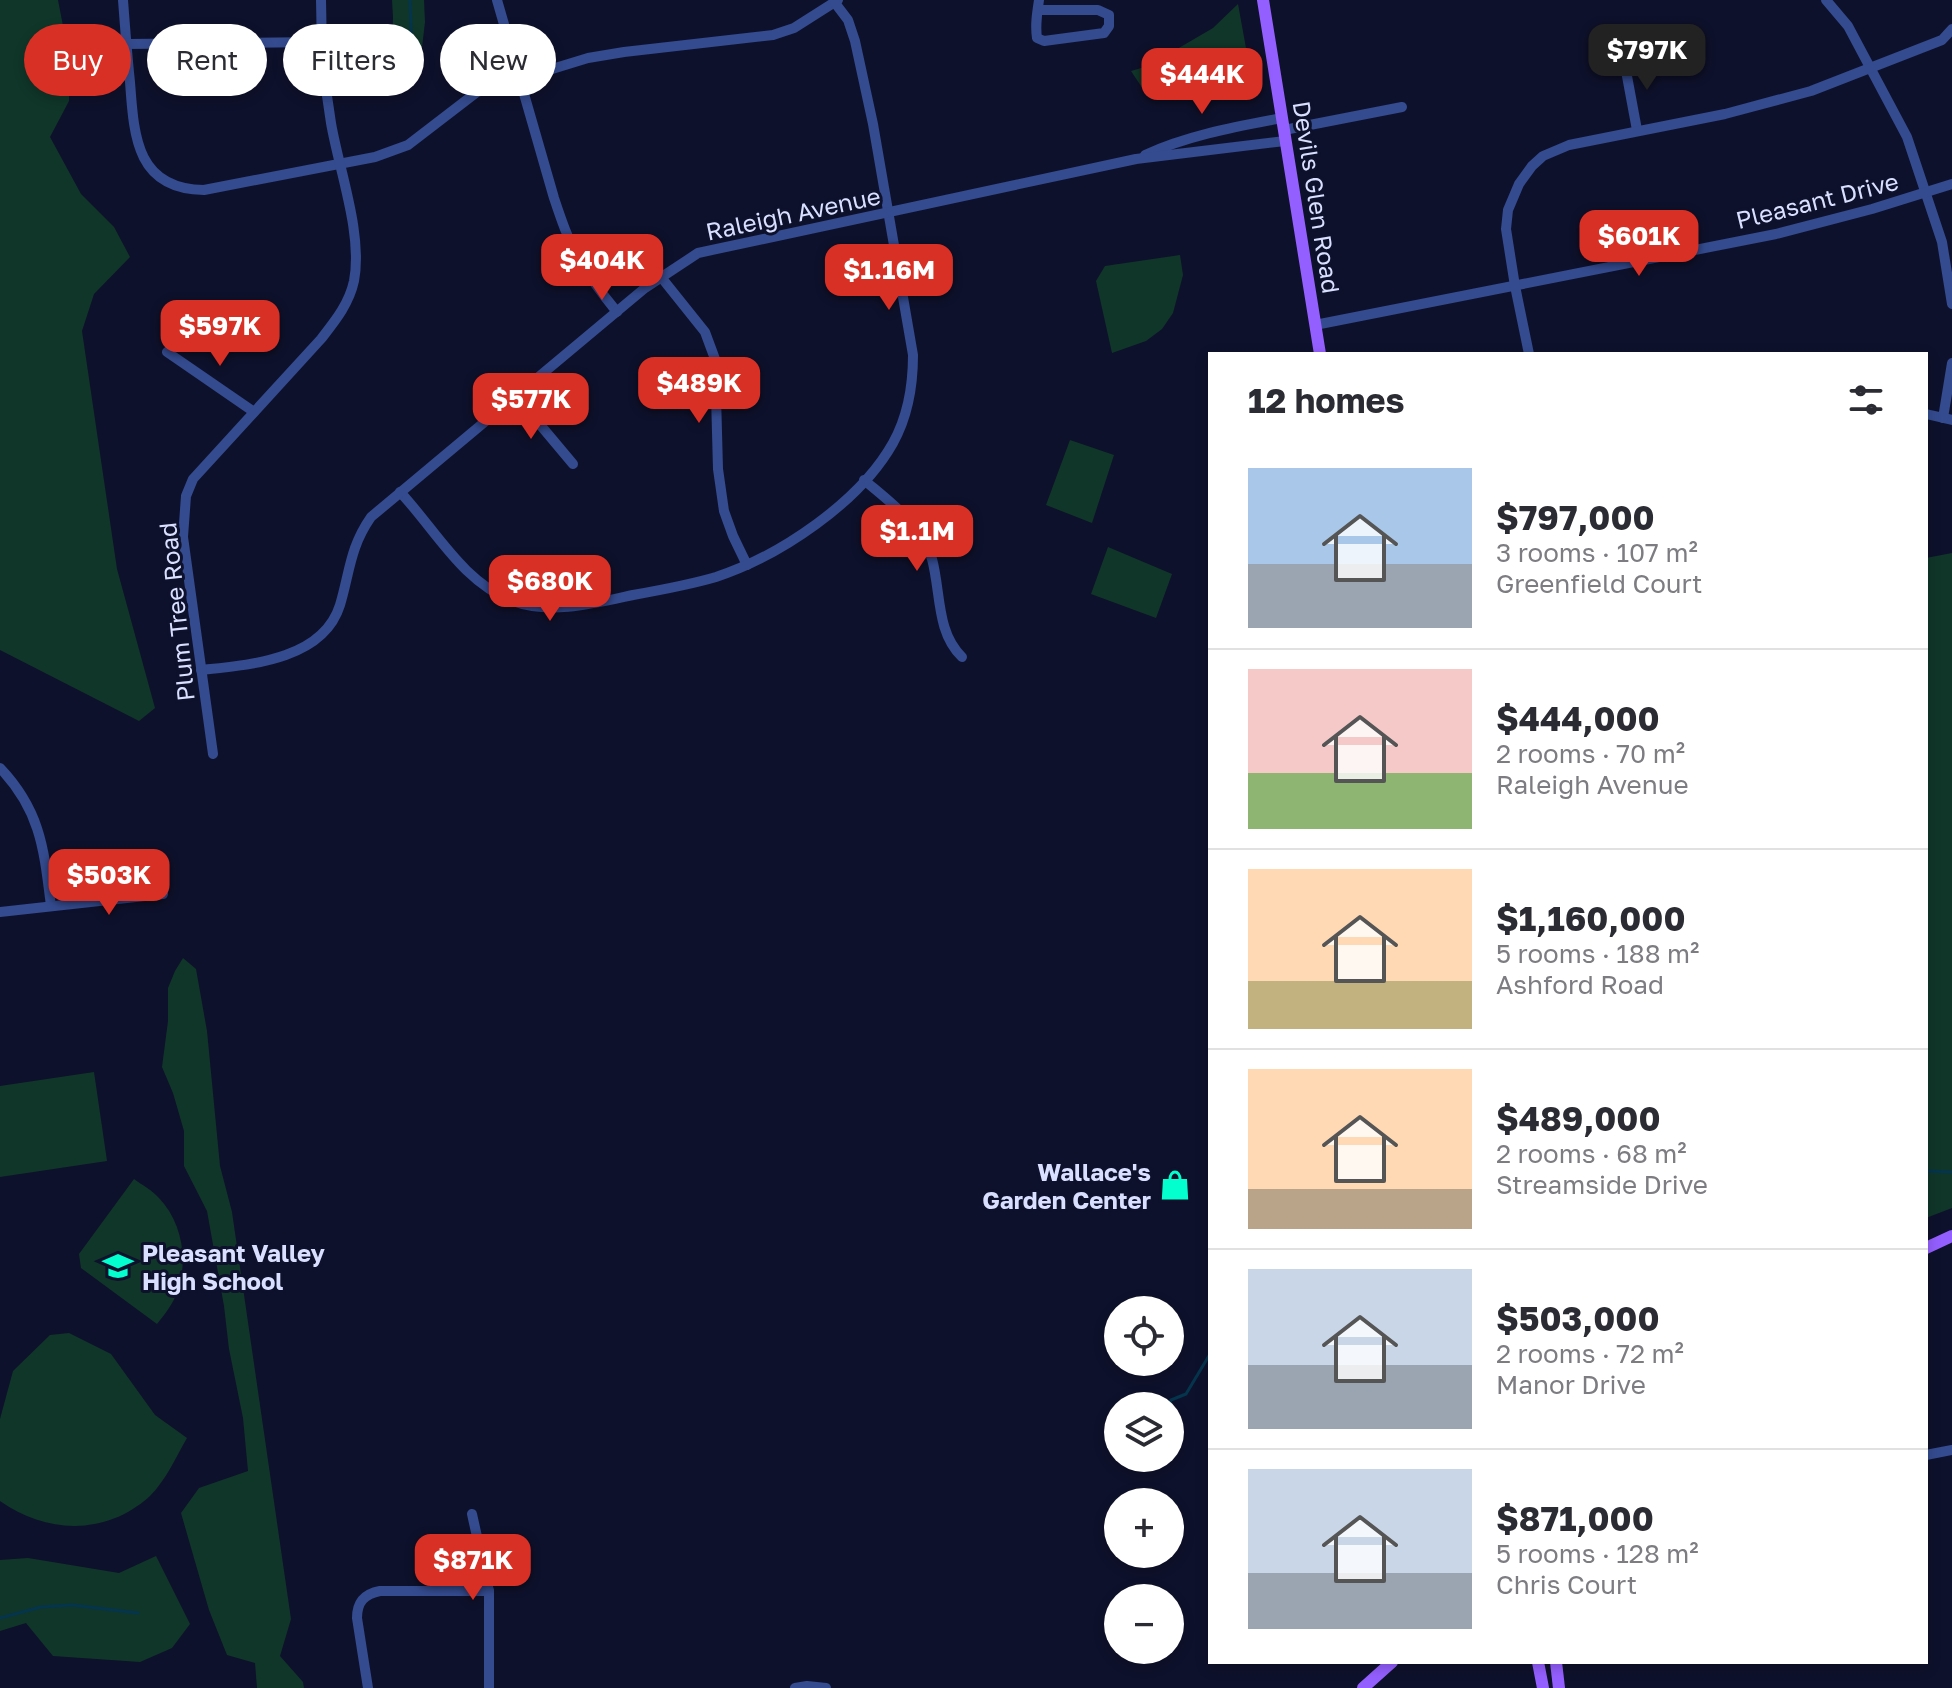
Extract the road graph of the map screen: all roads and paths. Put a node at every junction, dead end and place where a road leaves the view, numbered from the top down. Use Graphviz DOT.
graph roads {
  1 [pos="123,0"];
  2 [pos="321,0"];
  3 [pos="497,0"];
  4 [pos="1263,0"];
  5 [pos="1826,0"];
  6 [pos="837,1"];
  7 [pos="1039,5"];
  8 [pos="125,24"];
  9 [pos="321,24"];
  10 [pos="504,24"];
  11 [pos="1952,29"];
  12 [pos="283,42"];
  13 [pos="131,44"];
  14 [pos="1624,60"];
  15 [pos="556,67"];
  16 [pos="1872,69"];
  17 [pos="131,96"];
  18 [pos="327,96"];
  19 [pos="472,96"];
  20 [pos="525,96"];
  21 [pos="1402,107"];
  22 [pos="1284,130"];
  23 [pos="1637,130"];
  24 [pos="1136,159"];
  25 [pos="339,164"];
  26 [pos="1952,184"];
  27 [pos="1926,192"];
  28 [pos="887,214"];
  29 [pos="661,277"];
  30 [pos="1515,286"];
  31 [pos="1952,304"];
  32 [pos="617,312"];
  33 [pos="1315,325"];
  34 [pos="167,352"];
  35 [pos="1320,352"];
  36 [pos="1529,352"];
  37 [pos="1952,363"];
  38 [pos="516,396"];
  39 [pos="254,412"];
  40 [pos="1947,419"];
  41 [pos="573,464"];
  42 [pos="864,480"];
  43 [pos="400,492"];
  44 [pos="747,565"];
  45 [pos="962,657"];
  46 [pos="201,670"];
  47 [pos="213,754"];
  48 [pos="0,768"];
  49 [pos="163,894"];
  50 [pos="51,906"];
  51 [pos="0,912"];
  52 [pos="1952,1236"];
  53 [pos="1928,1247"];
  54 [pos="1952,1450"];
  55 [pos="1928,1455"];
  56 [pos="472,1514"];
  57 [pos="489,1591"];
  58 [pos="1390,1664"];
  59 [pos="1538,1664"];
  60 [pos="1556,1664"];
  61 [pos="368,1688"];
  62 [pos="489,1688"];
  63 [pos="795,1688"];
  64 [pos="826,1688"];
  65 [pos="1363,1688"];
  66 [pos="1543,1688"];
  67 [pos="1559,1688"];
  1 -- 8 [label="street"];
  2 -- 9 [label="street, Plum Tree Road"];
  3 -- 10 [label="street"];
  4 -- 22 [label="main road, Devils Glen Road"];
  5 -- 16 [label="street"];
  6 -- 15 [label="street"];
  6 -- 28 [label="street"];
  7 -- 7 [label="street"];
  11 -- 16 [label="street"];
  12 -- 13 [label="street"];
  14 -- 23 [label="street"];
  16 -- 23 [label="street"];
  16 -- 27 [label="street"];
  17 -- 25 [label="street"];
  18 -- 25 [label="street, Plum Tree Road"];
  19 -- 25 [label="street"];
  20 -- 32 [label="street"];
  21 -- 22 [label="street"];
  22 -- 24 [label="street, Raleigh Avenue"];
  22 -- 24 [label="street, Raleigh Avenue"];
  22 -- 33 [label="main road, Devils Glen Road"];
  23 -- 30 [label="street"];
  24 -- 28 [label="street, Raleigh Avenue"];
  25 -- 39 [label="street, Plum Tree Road"];
  26 -- 27 [label="street, Pleasant Drive"];
  27 -- 30 [label="street, Pleasant Drive"];
  27 -- 31 [label="street"];
  28 -- 29 [label="street, Raleigh Avenue"];
  28 -- 42 [label="street"];
  29 -- 32 [label="street, Raleigh Avenue"];
  29 -- 44 [label="street"];
  30 -- 33 [label="street, Pleasant Drive"];
  30 -- 36 [label="street"];
  32 -- 38 [label="street, Raleigh Avenue"];
  33 -- 35 [label="main road, Devils Glen Road"];
  34 -- 39 [label="street"];
  37 -- 40 [label="street"];
  38 -- 41 [label="street"];
  38 -- 43 [label="street, Raleigh Avenue"];
  39 -- 46 [label="street, Plum Tree Road"];
  42 -- 44 [label="street"];
  42 -- 45 [label="street"];
  43 -- 44 [label="street"];
  43 -- 46 [label="street, Raleigh Avenue"];
  46 -- 47 [label="street, Plum Tree Road"];
  48 -- 50 [label="street"];
  49 -- 50 [label="street"];
  50 -- 51 [label="street"];
  52 -- 53 [label="main road"];
  54 -- 55 [label="street"];
  56 -- 57 [label="street"];
  57 -- 61 [label="street"];
  57 -- 62 [label="street"];
  58 -- 65 [label="main road"];
  59 -- 66 [label="main road"];
  60 -- 67 [label="main road"];
  63 -- 64 [label="street"];
}
